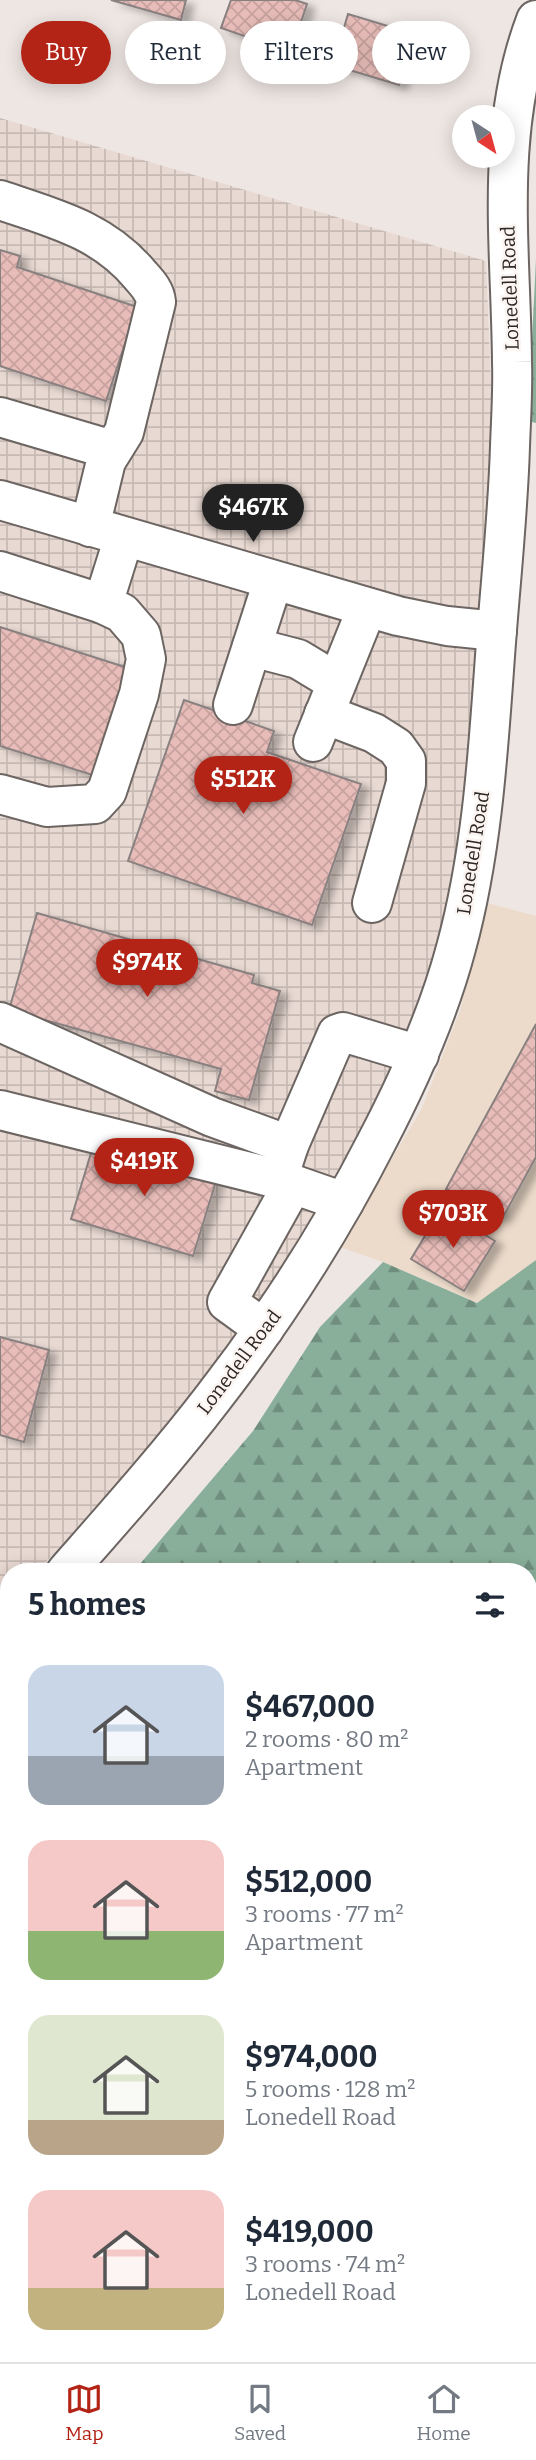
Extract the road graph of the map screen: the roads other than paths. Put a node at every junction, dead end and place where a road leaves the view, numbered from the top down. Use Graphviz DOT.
graph roads {
  1 [pos="536,20"];
  2 [pos="0,200"];
  3 [pos="0,417"];
  4 [pos="111,450"];
  5 [pos="0,500"];
  6 [pos="107,532"];
  7 [pos="0,572"];
  8 [pos="273,580"];
  9 [pos="103,604"];
  10 [pos="367,608"];
  11 [pos="497,631"];
  12 [pos="252,647"];
  13 [pos="233,705"];
  14 [pos="324,713"];
  15 [pos="0,794"];
  16 [pos="372,903"];
  17 [pos="0,1021"];
  18 [pos="419,1055"];
  19 [pos="0,1110"];
  20 [pos="287,1170"];
  21 [pos="344,1202"];
  22 [pos="264,1329"];
  23 [pos="74,1563"];
  1 -- 11 [label="street, Lonedell Road"];
  2 -- 4 [label="street"];
  3 -- 4 [label="street"];
  4 -- 6 [label="street"];
  5 -- 6 [label="street"];
  6 -- 8 [label="street"];
  6 -- 9 [label="street"];
  7 -- 9 [label="street"];
  8 -- 10 [label="street"];
  8 -- 12 [label="street"];
  9 -- 15 [label="street"];
  10 -- 11 [label="street"];
  10 -- 14 [label="street"];
  11 -- 18 [label="street, Lonedell Road"];
  12 -- 13 [label="street"];
  12 -- 14 [label="street"];
  14 -- 16 [label="street"];
  17 -- 20 [label="street"];
  18 -- 20 [label="street"];
  18 -- 21 [label="street, Lonedell Road"];
  19 -- 20 [label="street"];
  20 -- 21 [label="street"];
  20 -- 22 [label="street"];
  21 -- 22 [label="street, Lonedell Road"];
  22 -- 23 [label="street, Lonedell Road"];
}
